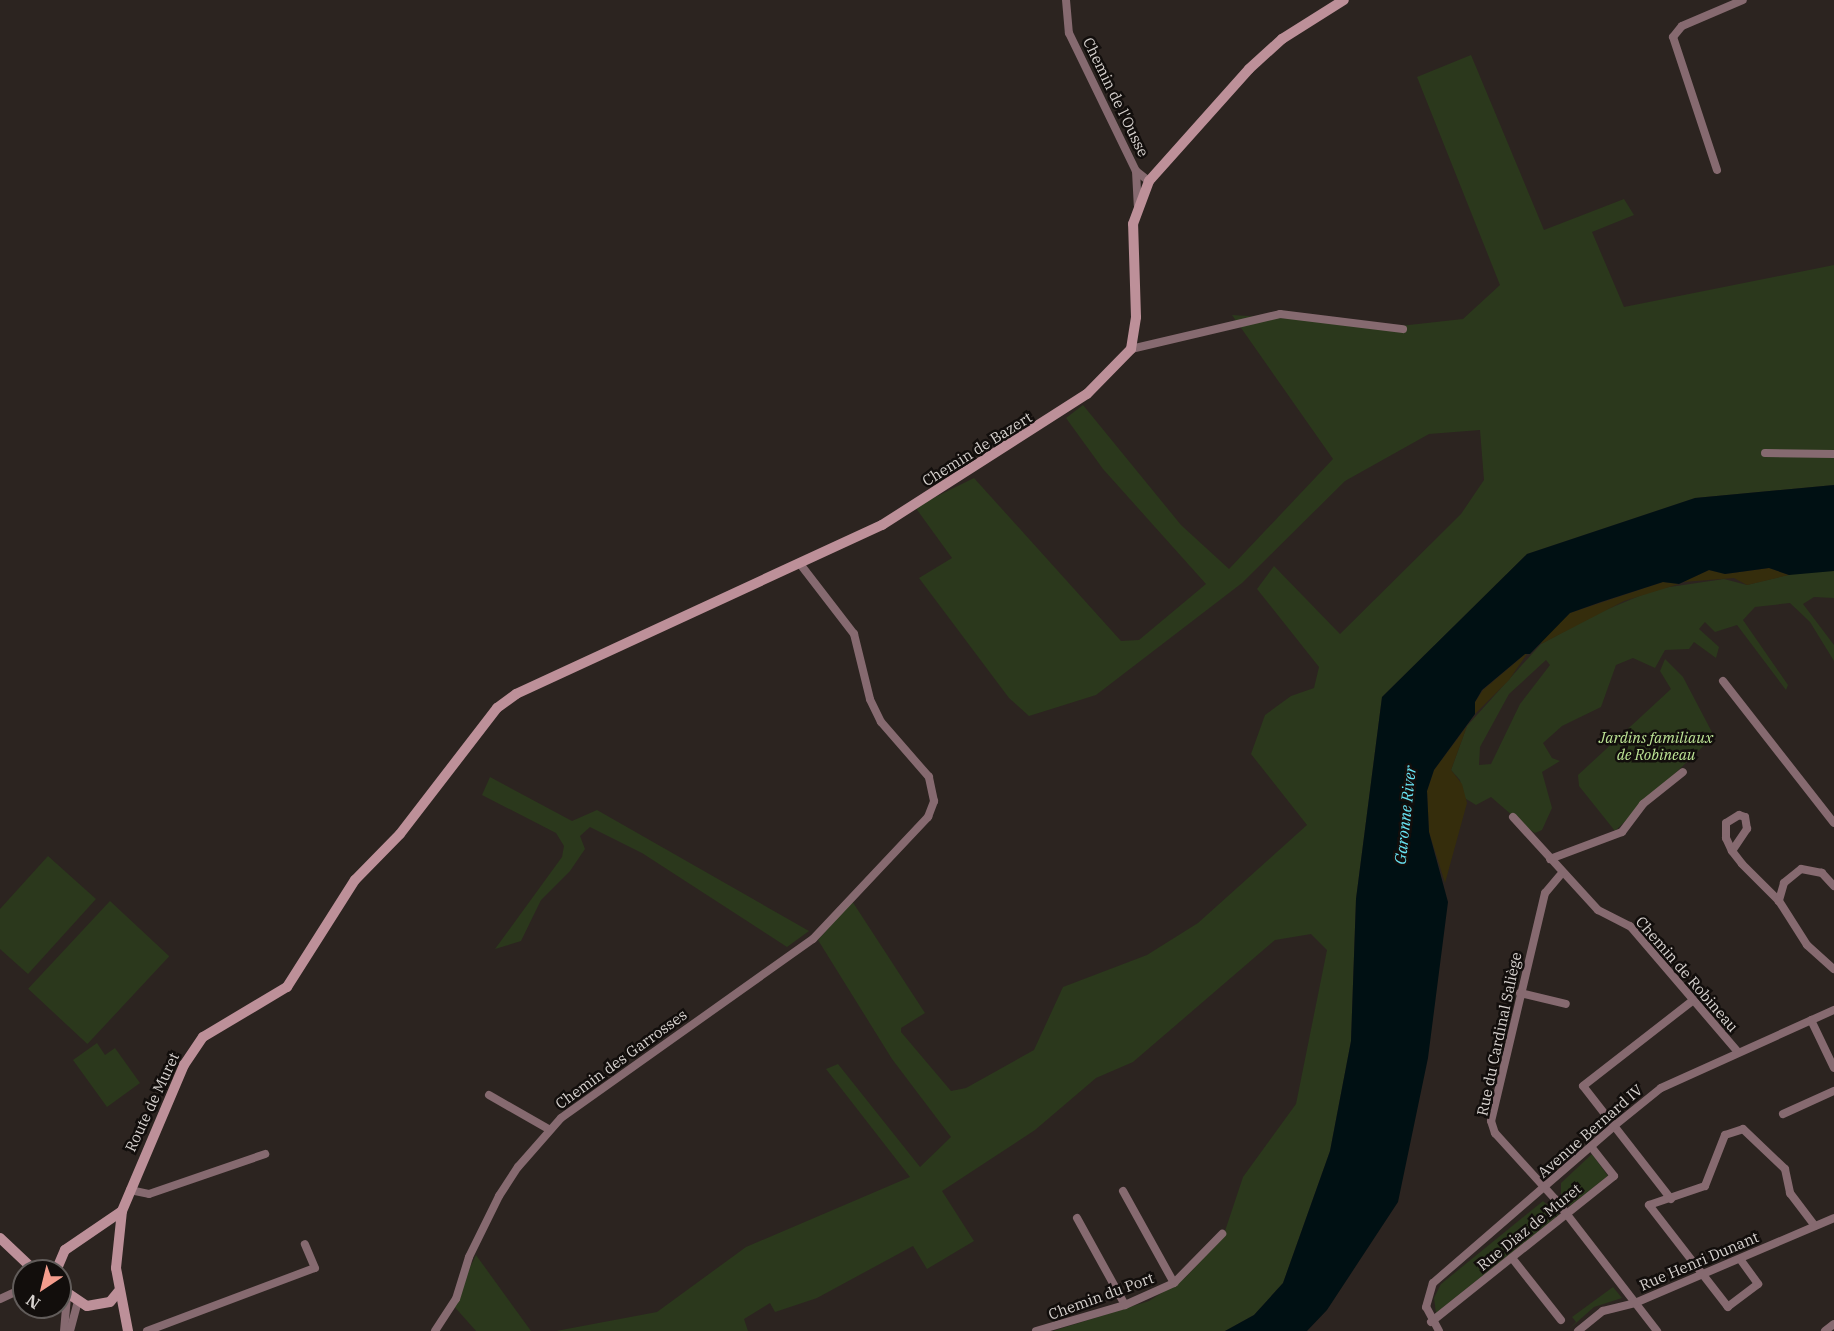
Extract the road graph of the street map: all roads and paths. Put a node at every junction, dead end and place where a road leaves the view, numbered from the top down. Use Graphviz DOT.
graph roads {
  1 [pos="1065,0"];
  2 [pos="1344,0"];
  3 [pos="1743,0"];
  4 [pos="1717,170"];
  5 [pos="1136,171"];
  6 [pos="1149,181"];
  7 [pos="1138,205"];
  8 [pos="1403,330"];
  9 [pos="1131,348"];
  10 [pos="1765,453"];
  11 [pos="1834,454"];
  12 [pos="800,564"];
  13 [pos="1723,681"];
  14 [pos="447,769"];
  15 [pos="1683,772"];
  16 [pos="1513,817"];
  17 [pos="1834,823"];
  18 [pos="1732,851"];
  19 [pos="1550,859"];
  20 [pos="1562,873"];
  21 [pos="1834,886"];
  22 [pos="1779,901"];
  23 [pos="1834,969"];
  24 [pos="1520,993"];
  25 [pos="1692,1001"];
  26 [pos="1566,1004"];
  27 [pos="1834,1010"];
  28 [pos="1811,1020"];
  29 [pos="1737,1051"];
  30 [pos="1834,1068"];
  31 [pos="1834,1091"];
  32 [pos="489,1095"];
  33 [pos="1782,1114"];
  34 [pos="1614,1126"];
  35 [pos="550,1130"];
  36 [pos="1591,1147"];
  37 [pos="265,1154"];
  38 [pos="1545,1189"];
  39 [pos="130,1190"];
  40 [pos="1124,1191"];
  41 [pos="1671,1198"];
  42 [pos="122,1211"];
  43 [pos="1566,1214"];
  44 [pos="1077,1218"];
  45 [pos="1834,1218"];
  46 [pos="105,1222"];
  47 [pos="1815,1226"];
  48 [pos="118,1229"];
  49 [pos="1222,1234"];
  50 [pos="0,1238"];
  51 [pos="305,1244"];
  52 [pos="1512,1258"];
  53 [pos="22,1259"];
  54 [pos="59,1259"];
  55 [pos="1740,1259"];
  56 [pos="1702,1275"];
  57 [pos="1174,1283"];
  58 [pos="72,1299"];
  59 [pos="116,1303"];
  60 [pos="1635,1303"];
  61 [pos="1125,1305"];
  62 [pos="80,1307"];
  63 [pos="1561,1320"];
  64 [pos="1431,1322"];
  65 [pos="1834,1324"];
  66 [pos="70,1331"];
  67 [pos="128,1331"];
  68 [pos="147,1331"];
  69 [pos="435,1331"];
  70 [pos="1036,1331"];
  71 [pos="1439,1331"];
  72 [pos="1578,1331"];
  73 [pos="1657,1331"];
  74 [pos="1826,1331"];
  1 -- 5 [label="street, Chemin de l'Ousse"];
  2 -- 6 [label="street"];
  3 -- 4 [label="street"];
  5 -- 6 [label="street, Chemin de l'Ousse"];
  5 -- 7 [label="street, Chemin de l'Ousse"];
  6 -- 7 [label="street"];
  7 -- 9 [label="street"];
  8 -- 9 [label="street"];
  9 -- 12 [label="street, Chemin de Bazert"];
  10 -- 11 [label="street"];
  12 -- 14 [label="street, Chemin de Bazert"];
  12 -- 35 [label="street, Chemin des Garrosses"];
  13 -- 17 [label="street"];
  14 -- 39 [label="street, Route de Muret"];
  15 -- 19 [label="street"];
  16 -- 19 [label="street, Chemin de Robineau"];
  18 -- 22 [label="street"];
  19 -- 20 [label="street, Chemin de Robineau"];
  20 -- 24 [label="street, Rue du Cardinal Saliège"];
  20 -- 25 [label="street, Chemin de Robineau"];
  21 -- 22 [label="street"];
  22 -- 23 [label="street"];
  24 -- 26 [label="street"];
  24 -- 38 [label="street, Rue du Cardinal Saliège"];
  25 -- 29 [label="street, Chemin de Robineau"];
  25 -- 34 [label="street"];
  27 -- 28 [label="street, Avenue Bernard IV"];
  28 -- 29 [label="street, Avenue Bernard IV"];
  28 -- 30 [label="street"];
  29 -- 34 [label="street, Avenue Bernard IV"];
  31 -- 33 [label="street"];
  32 -- 35 [label="street"];
  34 -- 36 [label="street, Avenue Bernard IV"];
  34 -- 41 [label="street"];
  35 -- 69 [label="street, Chemin des Garrosses"];
  36 -- 38 [label="street, Avenue Bernard IV"];
  36 -- 43 [label="street, Rue Diaz de Muret"];
  37 -- 39 [label="street"];
  38 -- 43 [label="street"];
  38 -- 64 [label="street, Avenue Bernard IV"];
  39 -- 42 [label="street, Route de Muret"];
  40 -- 57 [label="street, Chemin du Port"];
  41 -- 47 [label="street"];
  41 -- 56 [label="street"];
  42 -- 46 [label="street"];
  42 -- 48 [label="street, Route de Muret"];
  43 -- 52 [label="street, Rue Diaz de Muret"];
  43 -- 60 [label="street"];
  44 -- 61 [label="street"];
  45 -- 47 [label="street, Rue Henri Dunant"];
  46 -- 48 [label="street"];
  46 -- 54 [label="street"];
  47 -- 55 [label="street, Rue Henri Dunant"];
  48 -- 59 [label="street, Route de Muret"];
  49 -- 57 [label="street, Chemin du Port"];
  50 -- 53 [label="street"];
  51 -- 68 [label="street"];
  52 -- 63 [label="street"];
  52 -- 64 [label="street, Rue Diaz de Muret"];
  55 -- 56 [label="street, Rue Henri Dunant"];
  55 -- 56 [label="street"];
  56 -- 60 [label="street, Rue Henri Dunant"];
  57 -- 61 [label="street, Chemin du Port"];
  58 -- 62 [label="street"];
  59 -- 62 [label="street"];
  59 -- 67 [label="street"];
  60 -- 72 [label="street, Rue Henri Dunant"];
  60 -- 73 [label="street"];
  61 -- 70 [label="street, Chemin du Port"];
  62 -- 66 [label="street"];
  64 -- 71 [label="street"];
  65 -- 74 [label="street"];
}
